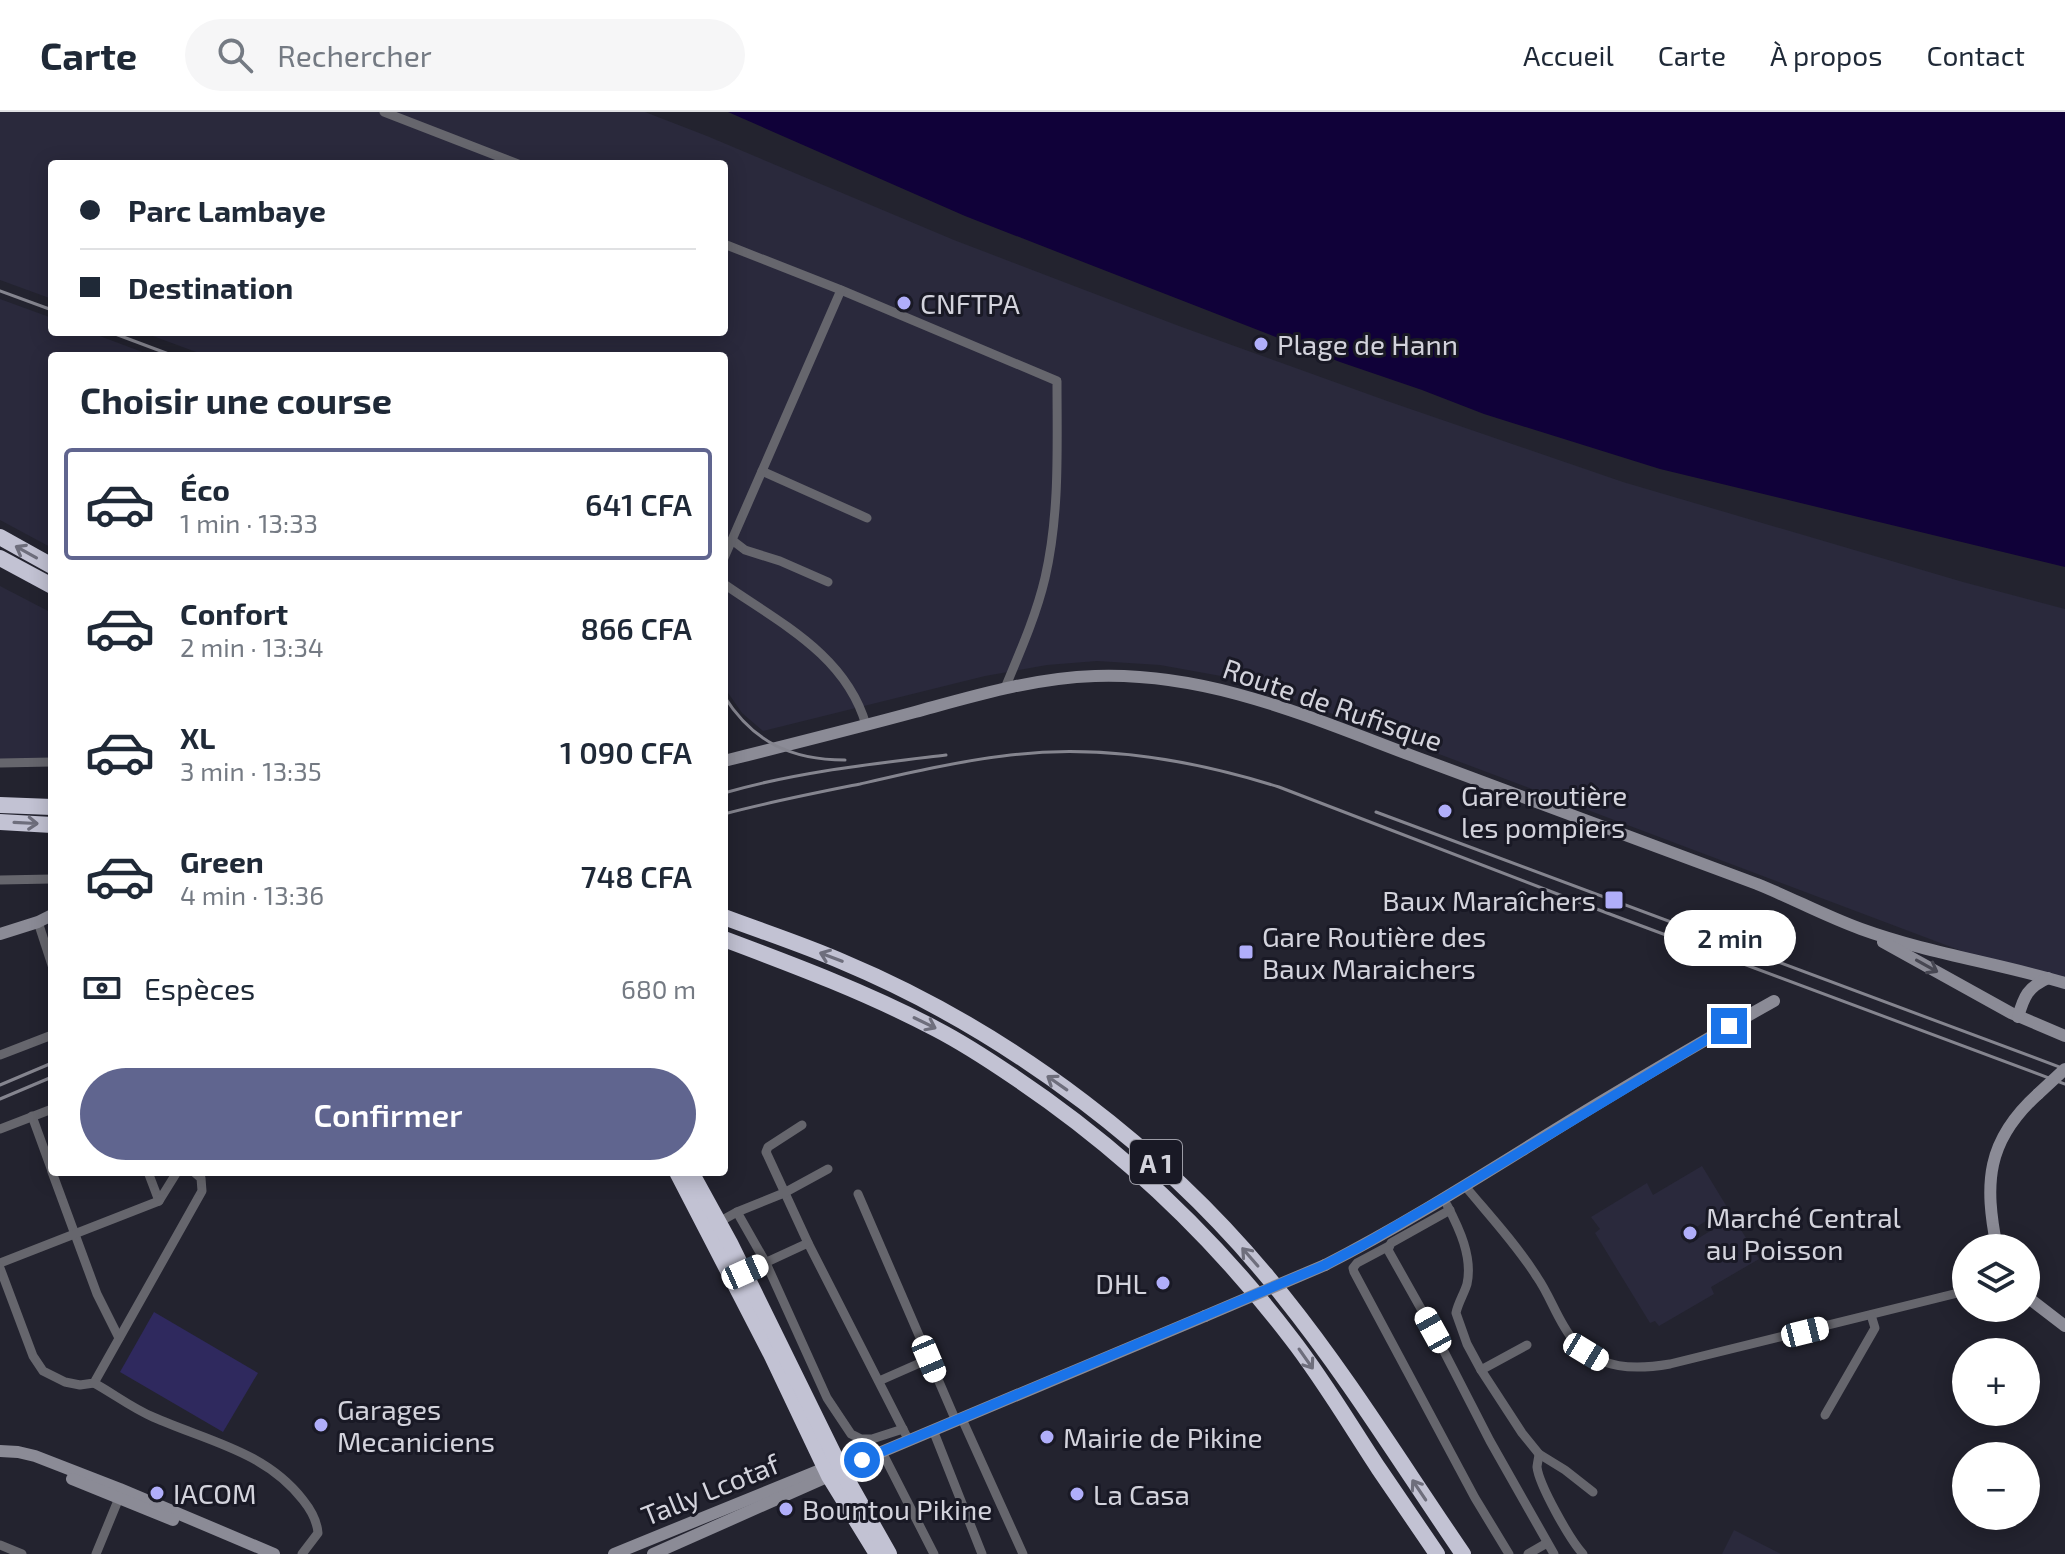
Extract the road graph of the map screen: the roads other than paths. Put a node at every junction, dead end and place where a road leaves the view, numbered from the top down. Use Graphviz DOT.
graph roads {
  1 [pos="384,112"];
  2 [pos="508,160"];
  3 [pos="728,246"];
  4 [pos="841,290"];
  5 [pos="762,471"];
  6 [pos="867,518"];
  7 [pos="0,537"];
  8 [pos="732,540"];
  9 [pos="728,549"];
  10 [pos="0,558"];
  11 [pos="48,564"];
  12 [pos="828,582"];
  13 [pos="48,584"];
  14 [pos="728,587"];
  15 [pos="1005,688"];
  16 [pos="866,725"];
  17 [pos="728,760"];
  18 [pos="48,762"];
  19 [pos="0,763"];
  20 [pos="0,805"];
  21 [pos="48,807"];
  22 [pos="0,822"];
  23 [pos="48,825"];
  24 [pos="48,879"];
  25 [pos="0,880"];
  26 [pos="48,917"];
  27 [pos="728,918"];
  28 [pos="38,922"];
  29 [pos="1859,928"];
  30 [pos="0,934"];
  31 [pos="728,940"];
  32 [pos="48,953"];
  33 [pos="2048,978"];
  34 [pos="2065,983"];
  35 [pos="1774,1001"];
  36 [pos="2018,1017"];
  37 [pos="2065,1036"];
  38 [pos="48,1037"];
  39 [pos="0,1055"];
  40 [pos="2065,1069"];
  41 [pos="48,1110"];
  42 [pos="32,1116"];
  43 [pos="802,1125"];
  44 [pos="0,1129"];
  45 [pos="48,1161"];
  46 [pos="828,1169"];
  47 [pos="53,1176"];
  48 [pos="150,1176"];
  49 [pos="175,1176"];
  50 [pos="199,1176"];
  51 [pos="679,1176"];
  52 [pos="693,1176"];
  53 [pos="1465,1186"];
  54 [pos="784,1193"];
  55 [pos="858,1194"];
  56 [pos="159,1201"];
  57 [pos="1447,1204"];
  58 [pos="737,1212"];
  59 [pos="719,1222"];
  60 [pos="75,1234"];
  61 [pos="1994,1234"];
  62 [pos="808,1243"];
  63 [pos="1389,1246"];
  64 [pos="766,1263"];
  65 [pos="0,1266"];
  66 [pos="745,1272"];
  67 [pos="1952,1295"];
  68 [pos="2040,1307"];
  69 [pos="1871,1315"];
  70 [pos="2065,1326"];
  71 [pos="119,1338"];
  72 [pos="1527,1345"];
  73 [pos="929,1359"];
  74 [pos="1481,1370"];
  75 [pos="879,1381"];
  76 [pos="94,1383"];
  77 [pos="1825,1415"];
  78 [pos="959,1420"];
  79 [pos="933,1430"];
  80 [pos="906,1435"];
  81 [pos="0,1451"];
  82 [pos="882,1452"];
  83 [pos="1539,1454"];
  84 [pos="0,1459"];
  85 [pos="832,1471"];
  86 [pos="1593,1492"];
  87 [pos="119,1498"];
  88 [pos="1547,1543"];
  89 [pos="0,1545"];
  90 [pos="22,1554"];
  91 [pos="96,1554"];
  92 [pos="253,1554"];
  93 [pos="274,1554"];
  94 [pos="302,1554"];
  95 [pos="614,1554"];
  96 [pos="653,1554"];
  97 [pos="877,1554"];
  98 [pos="889,1554"];
  99 [pos="934,1554"];
  100 [pos="982,1554"];
  101 [pos="1023,1554"];
  102 [pos="1437,1554"];
  103 [pos="1463,1554"];
  104 [pos="1509,1554"];
  105 [pos="1528,1554"];
  106 [pos="1554,1554"];
  107 [pos="1583,1554"];
  1 -- 2 [label="street"];
  3 -- 4 [label="street"];
  4 -- 5 [label="street"];
  4 -- 15 [label="street"];
  5 -- 6 [label="street"];
  5 -- 8 [label="street"];
  11 -- 7 [label="highway, one-way"];
  8 -- 9 [label="street"];
  8 -- 12 [label="street"];
  10 -- 13 [label="highway"];
  14 -- 16 [label="street"];
  15 -- 16 [label="street, Route de Rufisque"];
  15 -- 29 [label="street, Route de Rufisque"];
  16 -- 17 [label="street, Route de Rufisque"];
  18 -- 19 [label="street"];
  20 -- 21 [label="highway"];
  22 -- 23 [label="highway, one-way"];
  24 -- 25 [label="street"];
  26 -- 28 [label="street"];
  103 -- 27 [label="highway, A 1, one-way"];
  28 -- 30 [label="street"];
  28 -- 32 [label="street"];
  29 -- 33 [label="street, Route de Rufisque"];
  29 -- 36 [label="street, Route de Rufisque, one-way"];
  31 -- 102 [label="highway, A 1, one-way"];
  33 -- 34 [label="street, Route de Rufisque"];
  33 -- 36 [label="street"];
  35 -- 53 [label="street"];
  36 -- 37 [label="street, Route de Rufisque"];
  38 -- 39 [label="street"];
  40 -- 61 [label="street, bridge"];
  41 -- 42 [label="street"];
  42 -- 44 [label="street"];
  42 -- 45 [label="street"];
  43 -- 54 [label="street"];
  46 -- 54 [label="street"];
  47 -- 60 [label="street"];
  48 -- 56 [label="street"];
  49 -- 56 [label="street"];
  50 -- 71 [label="street"];
  51 -- 85 [label="highway"];
  52 -- 59 [label="highway"];
  53 -- 57 [label="street"];
  53 -- 69 [label="street"];
  54 -- 58 [label="street"];
  54 -- 62 [label="street"];
  55 -- 73 [label="street"];
  56 -- 60 [label="street"];
  57 -- 63 [label="street"];
  57 -- 74 [label="street"];
  57 -- 78 [label="street, bridge"];
  58 -- 59 [label="street"];
  58 -- 64 [label="street"];
  59 -- 66 [label="highway"];
  60 -- 65 [label="street"];
  60 -- 71 [label="street"];
  62 -- 64 [label="street"];
  62 -- 75 [label="street"];
  63 -- 88 [label="street"];
  63 -- 104 [label="street"];
  64 -- 66 [label="street"];
  64 -- 80 [label="street"];
  65 -- 76 [label="street"];
  66 -- 85 [label="highway"];
  67 -- 69 [label="street"];
  68 -- 70 [label="street"];
  69 -- 77 [label="street"];
  71 -- 76 [label="street"];
  72 -- 74 [label="street"];
  73 -- 75 [label="street"];
  73 -- 78 [label="street"];
  74 -- 83 [label="street"];
  75 -- 80 [label="street"];
  76 -- 94 [label="street"];
  78 -- 79 [label="street"];
  78 -- 101 [label="street"];
  79 -- 80 [label="street"];
  79 -- 100 [label="street"];
  80 -- 82 [label="street"];
  81 -- 93 [label="street"];
  82 -- 85 [label="street"];
  82 -- 99 [label="street"];
  83 -- 86 [label="street"];
  83 -- 107 [label="street"];
  84 -- 87 [label="street"];
  85 -- 95 [label="street, Tally Lcotaf"];
  85 -- 96 [label="street, Tally Lcotaf"];
  85 -- 97 [label="highway"];
  85 -- 98 [label="highway"];
  87 -- 91 [label="street"];
  87 -- 92 [label="street"];
  88 -- 105 [label="street"];
  88 -- 106 [label="street"];
  89 -- 90 [label="street"];
}
